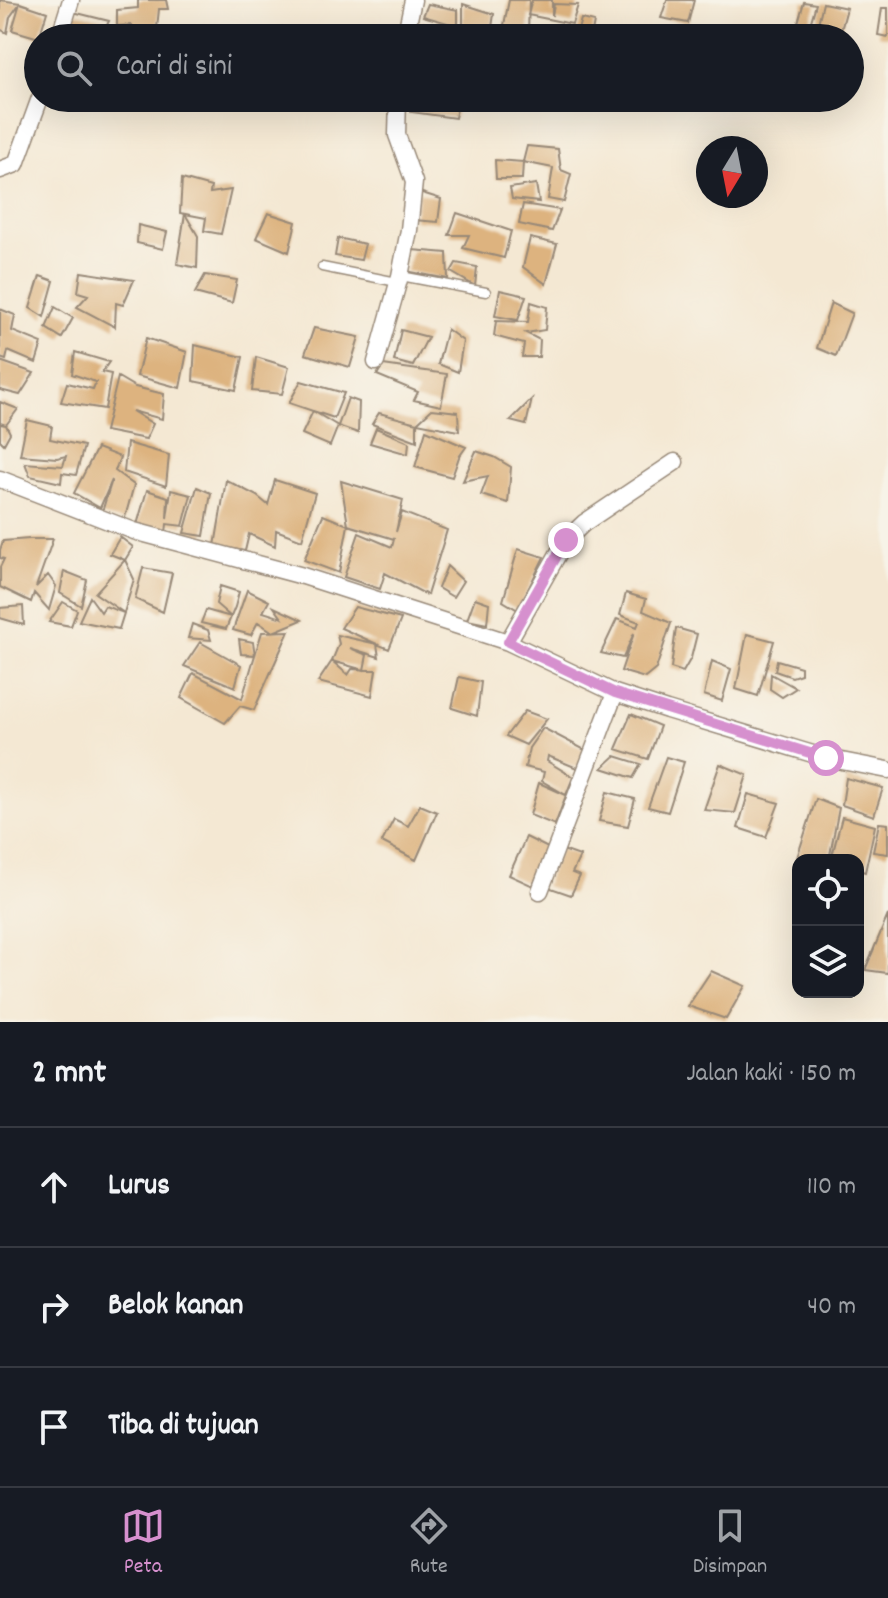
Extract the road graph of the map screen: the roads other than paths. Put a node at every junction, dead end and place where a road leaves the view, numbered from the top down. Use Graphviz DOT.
graph roads {
  1 [pos="71,0"];
  2 [pos="413,0"];
  3 [pos="63,24"];
  4 [pos="408,24"];
  5 [pos="35,112"];
  6 [pos="398,112"];
  7 [pos="0,170"];
  8 [pos="322,267"];
  9 [pos="399,279"];
  10 [pos="486,292"];
  11 [pos="376,362"];
  12 [pos="675,462"];
  13 [pos="0,479"];
  14 [pos="508,642"];
  15 [pos="615,693"];
  16 [pos="888,770"];
  17 [pos="540,891"];
  1 -- 3 [label="street"];
  2 -- 4 [label="street"];
  5 -- 7 [label="street"];
  6 -- 9 [label="street"];
  8 -- 9 [label="lane"];
  9 -- 10 [label="lane"];
  9 -- 11 [label="street"];
  12 -- 14 [label="street"];
  13 -- 14 [label="street"];
  14 -- 15 [label="street"];
  15 -- 16 [label="street"];
  15 -- 17 [label="street"];
}
